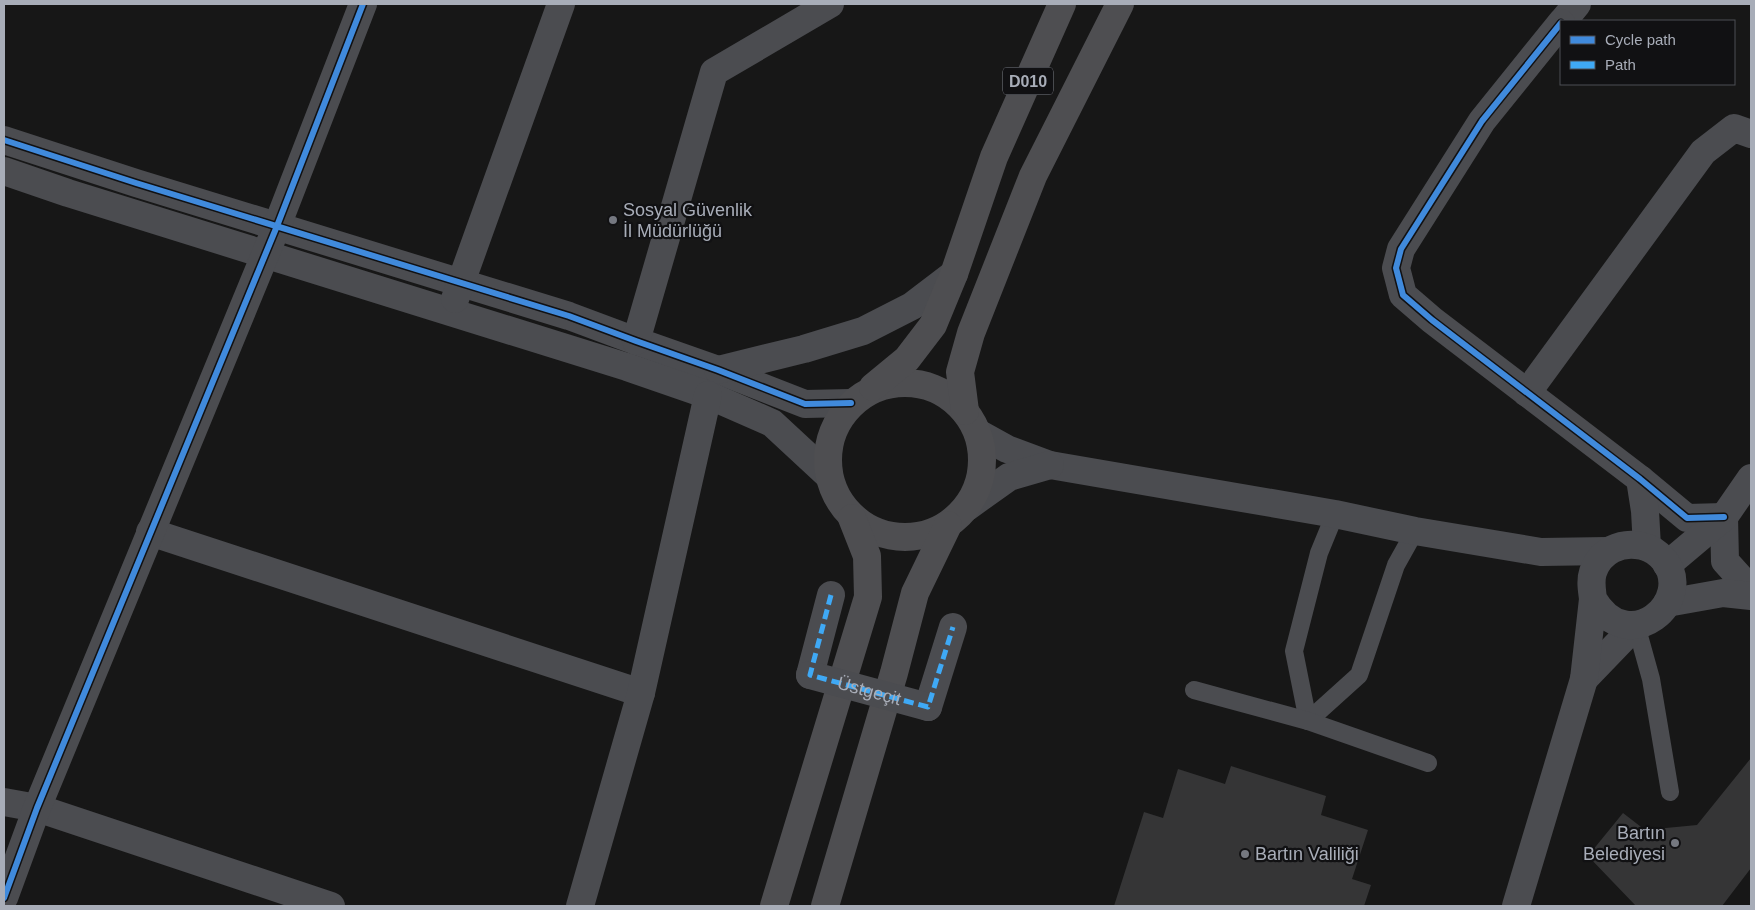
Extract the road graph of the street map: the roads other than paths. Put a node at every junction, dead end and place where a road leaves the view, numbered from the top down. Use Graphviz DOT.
graph roads {
  1 [pos="363,4"];
  2 [pos="561,4"];
  3 [pos="830,4"];
  4 [pos="1062,4"];
  5 [pos="1120,4"];
  6 [pos="1577,4"];
  7 [pos="1564,20"];
  8 [pos="1560,24"];
  9 [pos="1751,134"];
  10 [pos="4,140"];
  11 [pos="4,172"];
  12 [pos="277,226"];
  13 [pos="264,254"];
  14 [pos="954,274"];
  15 [pos="462,283"];
  16 [pos="449,312"];
  17 [pos="636,341"];
  18 [pos="718,370"];
  19 [pos="1528,393"];
  20 [pos="708,394"];
  21 [pos="861,396"];
  22 [pos="971,422"];
  23 [pos="1050,465"];
  24 [pos="827,474"];
  25 [pos="1751,478"];
  26 [pos="1640,479"];
  27 [pos="1335,514"];
  28 [pos="958,516"];
  29 [pos="1724,517"];
  30 [pos="852,518"];
  31 [pos="1415,531"];
  32 [pos="150,532"];
  33 [pos="1541,552"];
  34 [pos="1636,552"];
  35 [pos="1751,590"];
  36 [pos="1592,592"];
  37 [pos="1723,593"];
  38 [pos="831,595"];
  39 [pos="1751,596"];
  40 [pos="1667,603"];
  41 [pos="1636,625"];
  42 [pos="953,627"];
  43 [pos="1584,679"];
  44 [pos="1194,690"];
  45 [pos="641,693"];
  46 [pos="1308,722"];
  47 [pos="1428,763"];
  48 [pos="1670,792"];
  49 [pos="4,802"];
  50 [pos="37,808"];
  51 [pos="4,898"];
  52 [pos="318,904"];
  53 [pos="580,906"];
  54 [pos="774,906"];
  55 [pos="825,906"];
  56 [pos="1516,906"];
  1 -- 12 [label="street"];
  2 -- 15 [label="street"];
  3 -- 17 [label="street"];
  4 -- 14 [label="highway, D010"];
  5 -- 22 [label="highway"];
  6 -- 7 [label="street"];
  8 -- 19 [label="street"];
  9 -- 19 [label="street"];
  10 -- 12 [label="street"];
  11 -- 13 [label="street"];
  12 -- 13 [label="street"];
  12 -- 15 [label="street"];
  13 -- 16 [label="street"];
  13 -- 32 [label="street"];
  14 -- 18 [label="street"];
  14 -- 21 [label="highway"];
  15 -- 16 [label="street"];
  15 -- 17 [label="street"];
  16 -- 20 [label="street"];
  17 -- 18 [label="street"];
  18 -- 21 [label="street"];
  19 -- 26 [label="street"];
  20 -- 24 [label="street"];
  20 -- 45 [label="street"];
  21 -- 22 [label="highway"];
  21 -- 24 [label="highway"];
  22 -- 23 [label="street"];
  22 -- 28 [label="highway"];
  23 -- 27 [label="street"];
  23 -- 28 [label="street"];
  24 -- 30 [label="highway"];
  25 -- 29 [label="street"];
  26 -- 29 [label="street"];
  26 -- 34 [label="street"];
  27 -- 31 [label="street"];
  27 -- 46 [label="lane"];
  28 -- 30 [label="highway"];
  28 -- 55 [label="highway"];
  29 -- 34 [label="street"];
  29 -- 35 [label="street"];
  30 -- 54 [label="highway"];
  31 -- 33 [label="street"];
  31 -- 46 [label="lane"];
  32 -- 45 [label="street"];
  32 -- 50 [label="street"];
  33 -- 34 [label="street"];
  33 -- 36 [label="street"];
  34 -- 36 [label="street"];
  34 -- 37 [label="street"];
  34 -- 40 [label="street"];
  36 -- 41 [label="street"];
  36 -- 43 [label="street"];
  37 -- 39 [label="street"];
  37 -- 40 [label="street"];
  38 -- 42 [label="street, Üstgeçit, bridge"];
  40 -- 41 [label="street"];
  41 -- 43 [label="street"];
  41 -- 48 [label="lane"];
  43 -- 56 [label="street"];
  44 -- 46 [label="lane"];
  45 -- 53 [label="street"];
  46 -- 47 [label="lane"];
  49 -- 50 [label="street"];
  50 -- 51 [label="street"];
  50 -- 52 [label="street"];
}
